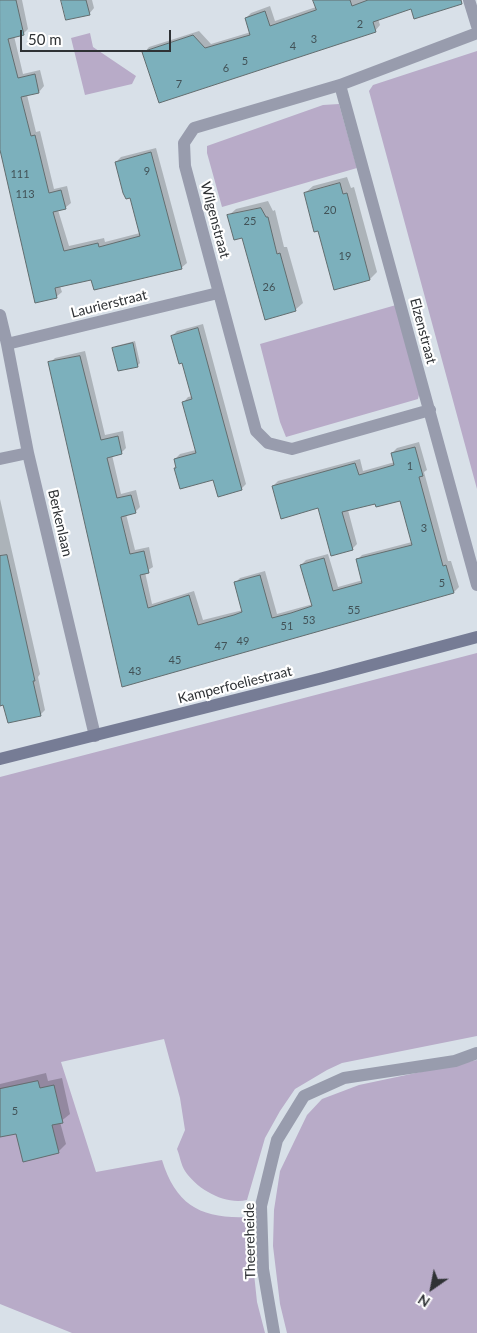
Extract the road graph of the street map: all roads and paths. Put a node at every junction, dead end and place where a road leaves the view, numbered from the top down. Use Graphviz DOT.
graph roads {
  1 [pos="468,0"];
  2 [pos="477,26"];
  3 [pos="477,33"];
  4 [pos="340,85"];
  5 [pos="218,293"];
  6 [pos="0,316"];
  7 [pos="7,344"];
  8 [pos="430,410"];
  9 [pos="28,453"];
  10 [pos="0,460"];
  11 [pos="477,585"];
  12 [pos="477,637"];
  13 [pos="95,736"];
  14 [pos="0,759"];
  15 [pos="477,1053"];
  16 [pos="274,1333"];
  1 -- 2 [label="street"];
  3 -- 4 [label="street, Wilgenstraat"];
  4 -- 5 [label="street, Wilgenstraat"];
  4 -- 8 [label="street, Elzenstraat"];
  5 -- 7 [label="street, Laurierstraat"];
  5 -- 8 [label="street, Wilgenstraat"];
  6 -- 7 [label="street, Berkenlaan"];
  7 -- 9 [label="street, Berkenlaan"];
  8 -- 11 [label="street, Elzenstraat"];
  9 -- 10 [label="street"];
  9 -- 13 [label="street, Berkenlaan"];
  12 -- 13 [label="street, Kamperfoeliestraat"];
  13 -- 14 [label="street, Kamperfoeliestraat"];
  15 -- 16 [label="street, Theereheide"];
}
